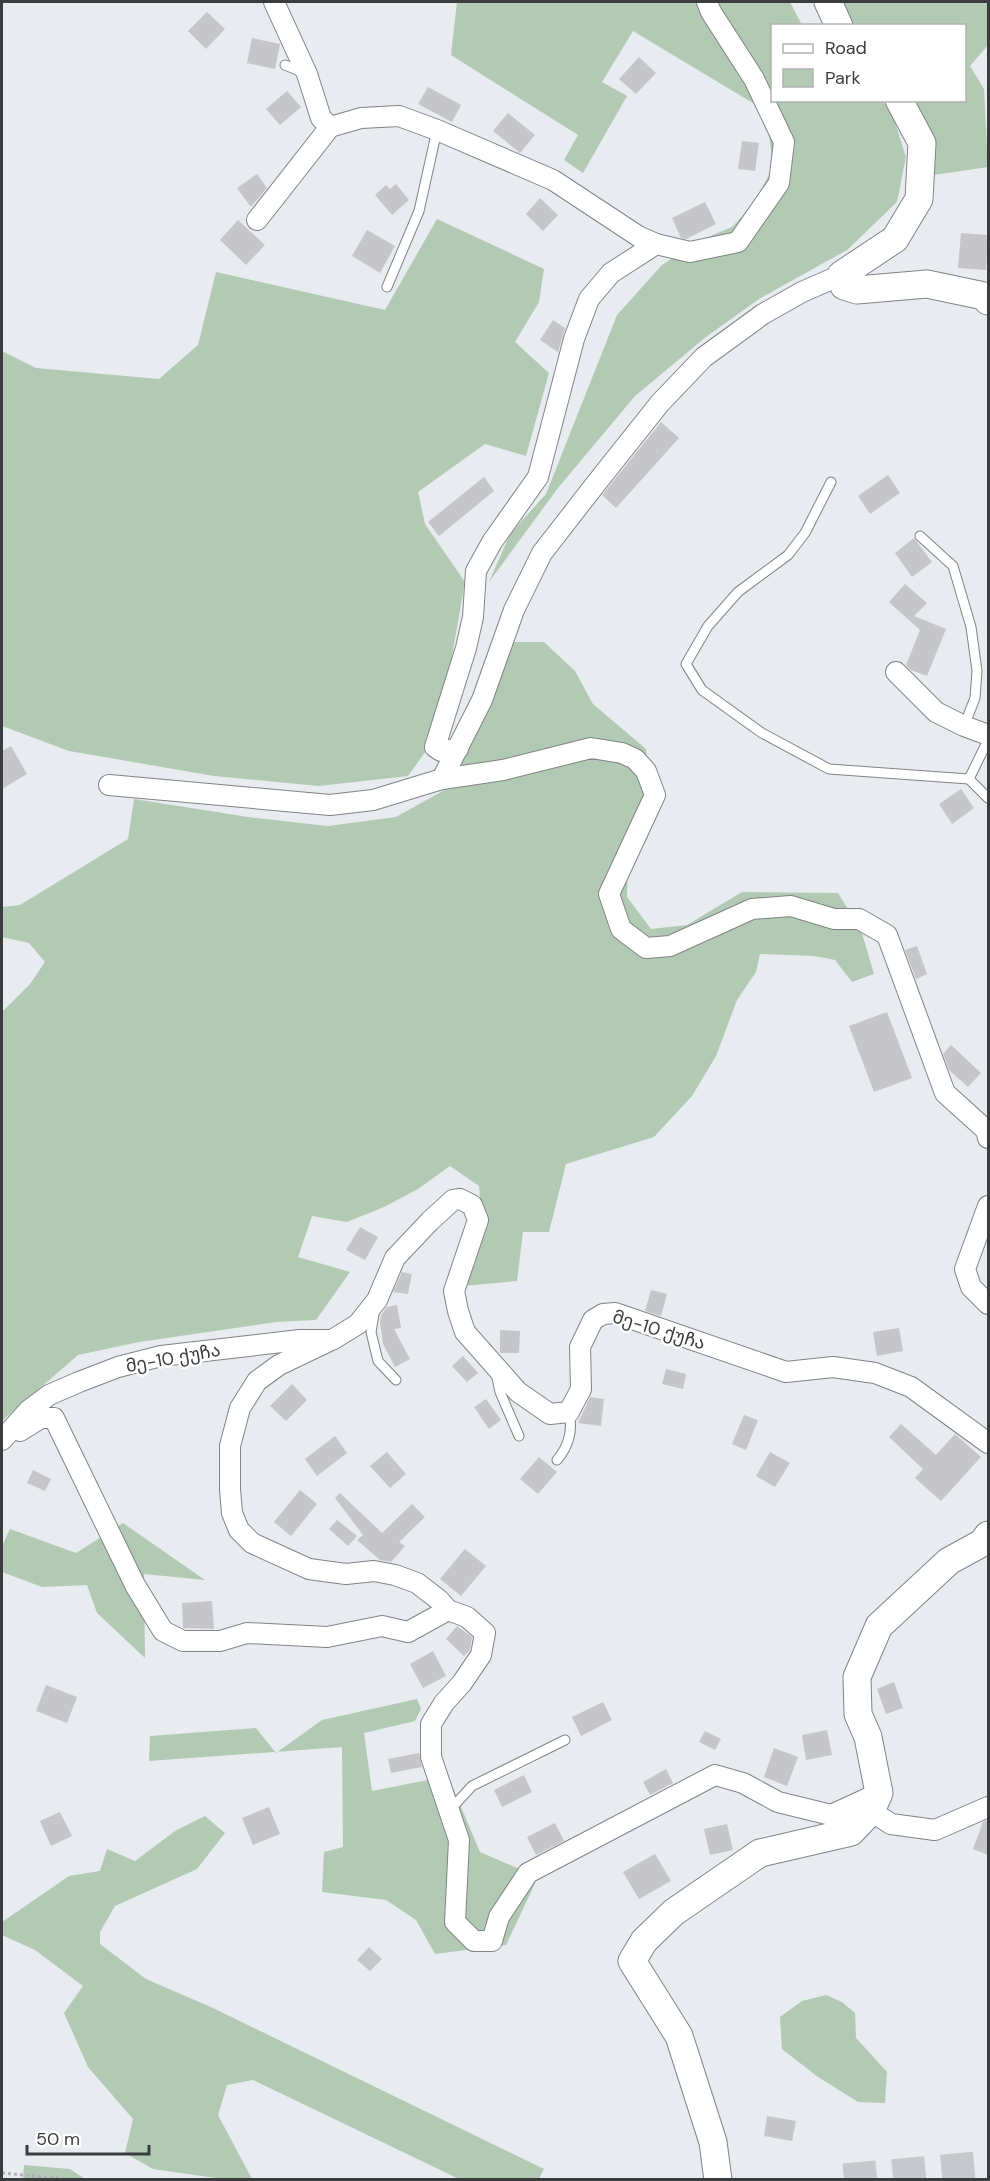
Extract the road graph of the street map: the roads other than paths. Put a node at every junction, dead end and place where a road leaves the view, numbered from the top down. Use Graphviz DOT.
graph roads {
  1 [pos="274,2"];
  2 [pos="707,2"];
  3 [pos="828,2"];
  4 [pos="838,24"];
  5 [pos="285,65"];
  6 [pos="307,74"];
  7 [pos="900,102"];
  8 [pos="330,128"];
  9 [pos="437,130"];
  10 [pos="257,220"];
  11 [pos="656,244"];
  12 [pos="841,275"];
  13 [pos="387,287"];
  14 [pos="988,301"];
  15 [pos="831,482"];
  16 [pos="920,536"];
  17 [pos="896,672"];
  18 [pos="964,726"];
  19 [pos="988,735"];
  20 [pos="988,740"];
  21 [pos="458,749"];
  22 [pos="442,779"];
  23 [pos="969,779"];
  24 [pos="110,785"];
  25 [pos="988,798"];
  26 [pos="988,1138"];
  27 [pos="988,1206"];
  28 [pos="377,1300"];
  29 [pos="988,1304"];
  30 [pos="332,1340"];
  31 [pos="495,1368"];
  32 [pos="396,1380"];
  33 [pos="569,1412"];
  34 [pos="519,1436"];
  35 [pos="2,1441"];
  36 [pos="988,1443"];
  37 [pos="557,1460"];
  38 [pos="988,1535"];
  39 [pos="448,1610"];
  40 [pos="565,1740"];
  41 [pos="875,1802"];
  42 [pos="988,1807"];
  43 [pos="449,1811"];
  44 [pos="718,2180"];
  1 -- 6 [label="street"];
  2 -- 11 [label="street"];
  3 -- 4 [label="street"];
  5 -- 6 [label="lane"];
  6 -- 8 [label="street"];
  7 -- 12 [label="street"];
  8 -- 9 [label="street"];
  8 -- 10 [label="street"];
  9 -- 11 [label="street"];
  9 -- 13 [label="lane"];
  11 -- 21 [label="street"];
  12 -- 14 [label="street"];
  12 -- 21 [label="street"];
  15 -- 23 [label="lane"];
  16 -- 18 [label="lane"];
  17 -- 18 [label="street"];
  18 -- 19 [label="street"];
  20 -- 23 [label="lane"];
  21 -- 22 [label="street"];
  22 -- 24 [label="street"];
  22 -- 26 [label="street"];
  23 -- 25 [label="lane"];
  27 -- 29 [label="street"];
  28 -- 30 [label="street"];
  28 -- 31 [label="street"];
  28 -- 32 [label="lane"];
  30 -- 35 [label="street, მე-10 ქუჩა"];
  30 -- 39 [label="street"];
  31 -- 33 [label="street"];
  31 -- 34 [label="lane"];
  33 -- 36 [label="street, მე-10 ქუჩა"];
  33 -- 37 [label="lane"];
  35 -- 39 [label="street"];
  38 -- 41 [label="street"];
  39 -- 43 [label="street"];
  40 -- 43 [label="lane"];
  41 -- 42 [label="street"];
  41 -- 43 [label="street"];
  41 -- 44 [label="street"];
}
